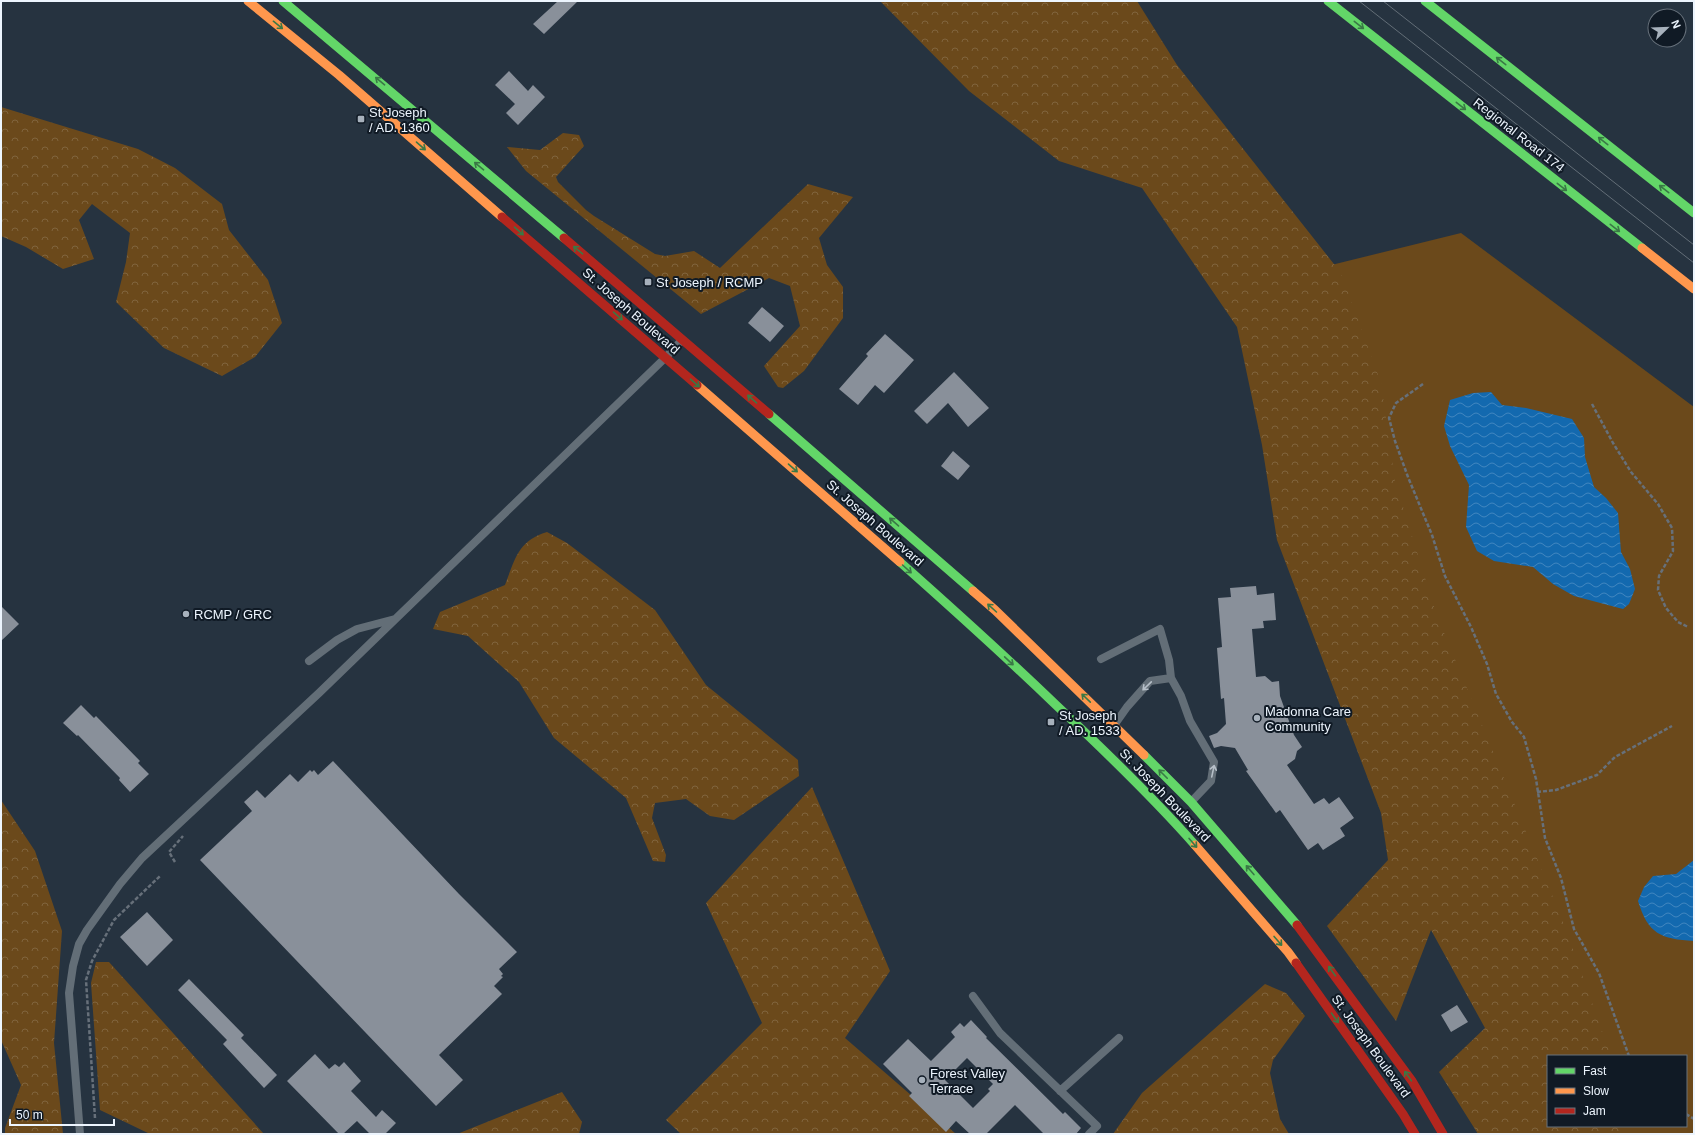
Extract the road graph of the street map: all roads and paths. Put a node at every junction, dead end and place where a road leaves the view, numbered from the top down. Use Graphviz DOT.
graph roads {
  1 [pos="248,1"];
  2 [pos="283,1"];
  3 [pos="1328,1"];
  4 [pos="1425,1"];
  5 [pos="345,66"];
  6 [pos="1694,213"];
  7 [pos="1694,289"];
  8 [pos="682,339"];
  9 [pos="665,358"];
  10 [pos="1423,384"];
  11 [pos="1592,404"];
  12 [pos="852,485"];
  13 [pos="840,501"];
  14 [pos="396,619"];
  15 [pos="1688,627"];
  16 [pos="1101,659"];
  17 [pos="309,661"];
  18 [pos="1171,678"];
  19 [pos="1114,725"];
  20 [pos="1672,726"];
  21 [pos="1102,739"];
  22 [pos="1537,792"];
  23 [pos="1191,802"];
  24 [pos="188,832"];
  25 [pos="175,862"];
  26 [pos="160,876"];
  27 [pos="973,996"];
  28 [pos="1119,1038"];
  29 [pos="1629,1055"];
  30 [pos="1060,1091"];
  31 [pos="95,1118"];
  32 [pos="80,1134"];
  33 [pos="1089,1134"];
  34 [pos="1415,1134"];
  35 [pos="1443,1134"];
  1 -- 5 [label="main road, St. Joseph Boulevard, one-way"];
  2 -- 5 [label="main road, St. Joseph Boulevard"];
  3 -- 7 [label="main road, Regional Road 174, one-way"];
  6 -- 4 [label="main road, one-way"];
  8 -- 5 [label="main road, St. Joseph Boulevard, one-way"];
  5 -- 9 [label="main road, St. Joseph Boulevard, one-way"];
  8 -- 9 [label="lane"];
  12 -- 8 [label="main road, St. Joseph Boulevard, one-way"];
  9 -- 13 [label="main road, St. Joseph Boulevard, one-way"];
  9 -- 14 [label="lane"];
  10 -- 22 [label="path"];
  11 -- 15 [label="path"];
  12 -- 13 [label="main road"];
  19 -- 12 [label="main road, St. Joseph Boulevard, one-way"];
  13 -- 21 [label="main road, St. Joseph Boulevard, one-way"];
  14 -- 17 [label="lane"];
  14 -- 32 [label="lane"];
  16 -- 18 [label="lane"];
  18 -- 19 [label="lane, one-way"];
  23 -- 18 [label="lane, one-way"];
  19 -- 21 [label="main road"];
  23 -- 19 [label="main road, St. Joseph Boulevard, one-way"];
  20 -- 22 [label="path"];
  21 -- 34 [label="main road, St. Joseph Boulevard, one-way"];
  22 -- 29 [label="path"];
  35 -- 23 [label="main road, St. Joseph Boulevard, one-way"];
  24 -- 25 [label="path"];
  26 -- 31 [label="path"];
  27 -- 30 [label="lane"];
  28 -- 30 [label="lane"];
  30 -- 33 [label="lane"];
}
